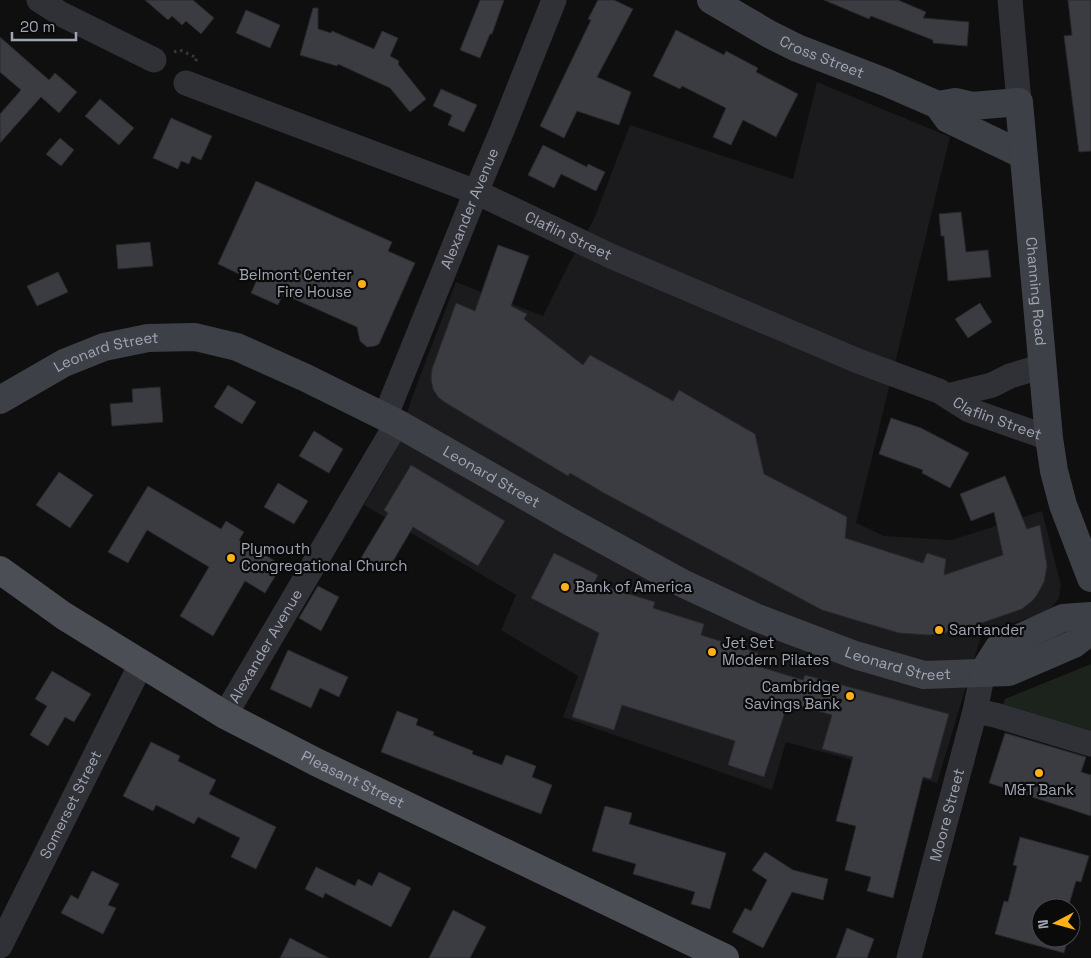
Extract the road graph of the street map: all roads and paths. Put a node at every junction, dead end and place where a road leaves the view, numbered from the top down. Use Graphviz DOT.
graph roads {
  1 [pos="38,0"];
  2 [pos="554,0"];
  3 [pos="711,0"];
  4 [pos="1010,0"];
  5 [pos="68,7"];
  6 [pos="154,60"];
  7 [pos="186,83"];
  8 [pos="1019,102"];
  9 [pos="938,105"];
  10 [pos="1023,155"];
  11 [pos="476,192"];
  12 [pos="1043,366"];
  13 [pos="948,396"];
  14 [pos="0,400"];
  15 [pos="391,420"];
  16 [pos="1049,438"];
  17 [pos="0,570"];
  18 [pos="1091,578"];
  19 [pos="1091,616"];
  20 [pos="1091,630"];
  21 [pos="141,664"];
  22 [pos="983,672"];
  23 [pos="975,711"];
  24 [pos="225,714"];
  25 [pos="1091,744"];
  26 [pos="0,946"];
  27 [pos="725,958"];
  28 [pos="909,958"];
  1 -- 5 [label="street"];
  2 -- 11 [label="street, Alexander Avenue"];
  3 -- 9 [label="main road, Cross Street"];
  4 -- 8 [label="street, Channing Road"];
  5 -- 6 [label="street"];
  7 -- 11 [label="street, Claflin Street"];
  8 -- 9 [label="main road, Cross Street"];
  8 -- 10 [label="main road, Channing Road"];
  9 -- 10 [label="main road, Cross Street"];
  10 -- 12 [label="main road, Channing Road"];
  11 -- 13 [label="street, Claflin Street"];
  11 -- 15 [label="street, Alexander Avenue"];
  12 -- 13 [label="street, Claflin Street"];
  12 -- 16 [label="main road, Channing Road"];
  13 -- 16 [label="street, Claflin Street"];
  14 -- 15 [label="main road, Leonard Street"];
  15 -- 22 [label="main road, Leonard Street"];
  15 -- 24 [label="street, Alexander Avenue"];
  16 -- 18 [label="main road, Channing Road"];
  17 -- 21 [label="main road, Pleasant Street"];
  19 -- 22 [label="main road"];
  20 -- 22 [label="main road, Leonard Street"];
  21 -- 24 [label="main road, Pleasant Street"];
  21 -- 26 [label="street, Somerset Street"];
  22 -- 23 [label="street, Moore Street"];
  23 -- 25 [label="street"];
  23 -- 28 [label="street, Moore Street"];
  24 -- 27 [label="main road, Pleasant Street"];
}
